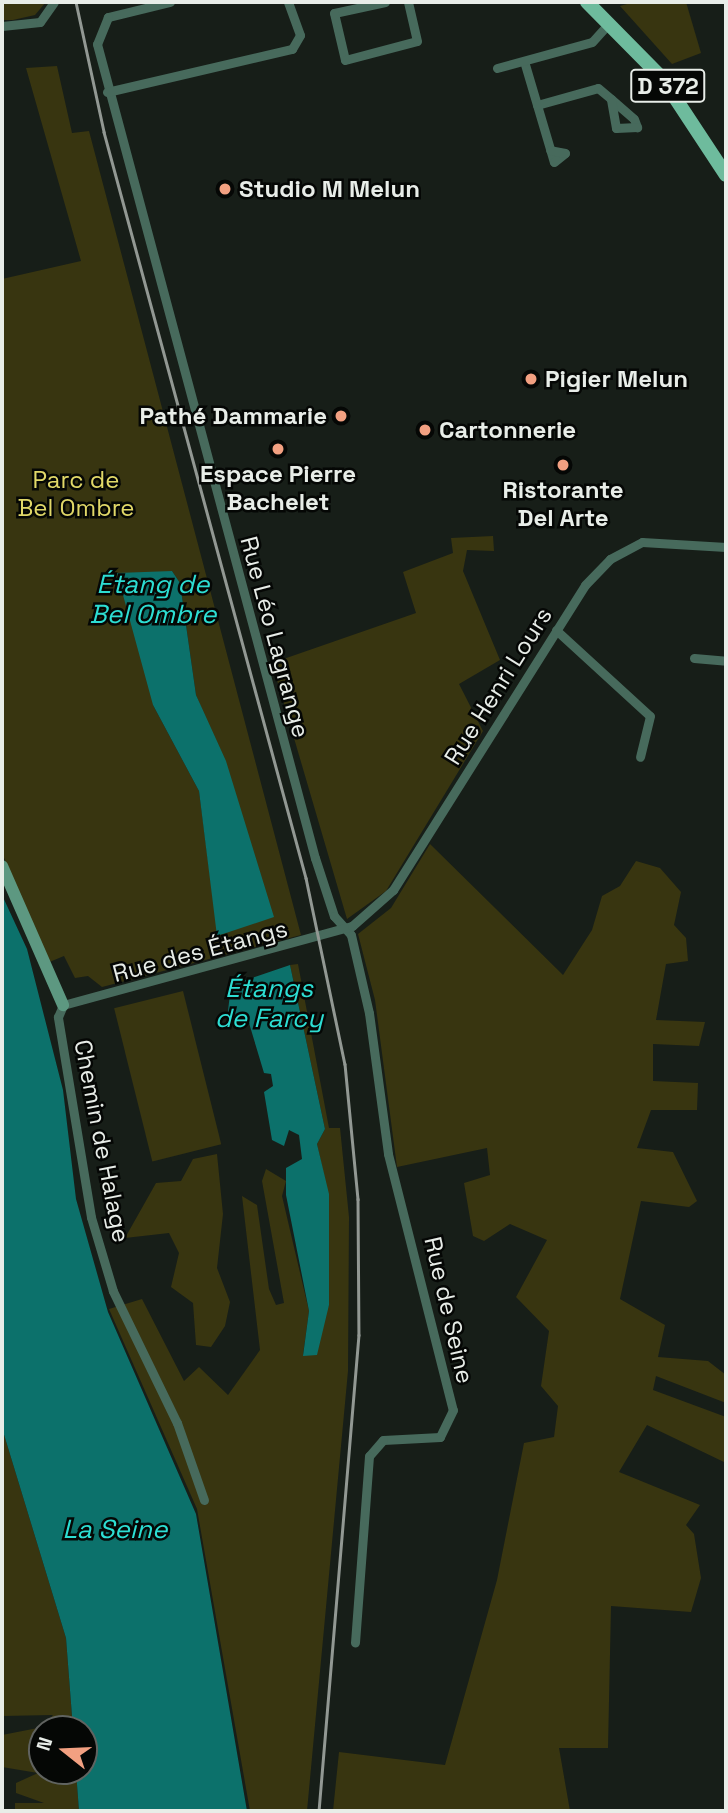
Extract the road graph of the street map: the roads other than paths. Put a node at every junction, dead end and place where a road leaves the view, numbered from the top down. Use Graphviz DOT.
graph roads {
  1 [pos="54,2"];
  2 [pos="170,2"];
  3 [pos="288,2"];
  4 [pos="385,2"];
  5 [pos="408,2"];
  6 [pos="369,3"];
  7 [pos="595,4"];
  8 [pos="609,23"];
  9 [pos="2,26"];
  10 [pos="524,61"];
  11 [pos="497,68"];
  12 [pos="107,92"];
  13 [pos="611,99"];
  14 [pos="537,106"];
  15 [pos="550,150"];
  16 [pos="726,175"];
  17 [pos="726,547"];
  18 [pos="556,630"];
  19 [pos="694,658"];
  20 [pos="726,661"];
  21 [pos="640,757"];
  22 [pos="2,866"];
  23 [pos="347,930"];
  24 [pos="62,1005"];
  25 [pos="204,1500"];
  26 [pos="355,1642"];
  1 -- 9 [label="street"];
  2 -- 12 [label="street, Rue Léo Lagrange"];
  3 -- 12 [label="street"];
  4 -- 6 [label="street"];
  5 -- 6 [label="street"];
  7 -- 8 [label="main road, D 372"];
  8 -- 10 [label="street"];
  8 -- 16 [label="main road, D 372"];
  10 -- 11 [label="street"];
  10 -- 14 [label="street"];
  12 -- 23 [label="street, Rue Léo Lagrange"];
  13 -- 14 [label="street"];
  14 -- 15 [label="street"];
  17 -- 18 [label="street, Rue Henri Lours"];
  18 -- 21 [label="street"];
  18 -- 23 [label="street, Rue Henri Lours"];
  19 -- 20 [label="street"];
  22 -- 24 [label="street, Chemin de Halage"];
  23 -- 24 [label="street, Rue des Étangs"];
  23 -- 26 [label="street, Rue de Seine"];
  24 -- 25 [label="street, Chemin de Halage"];
}
